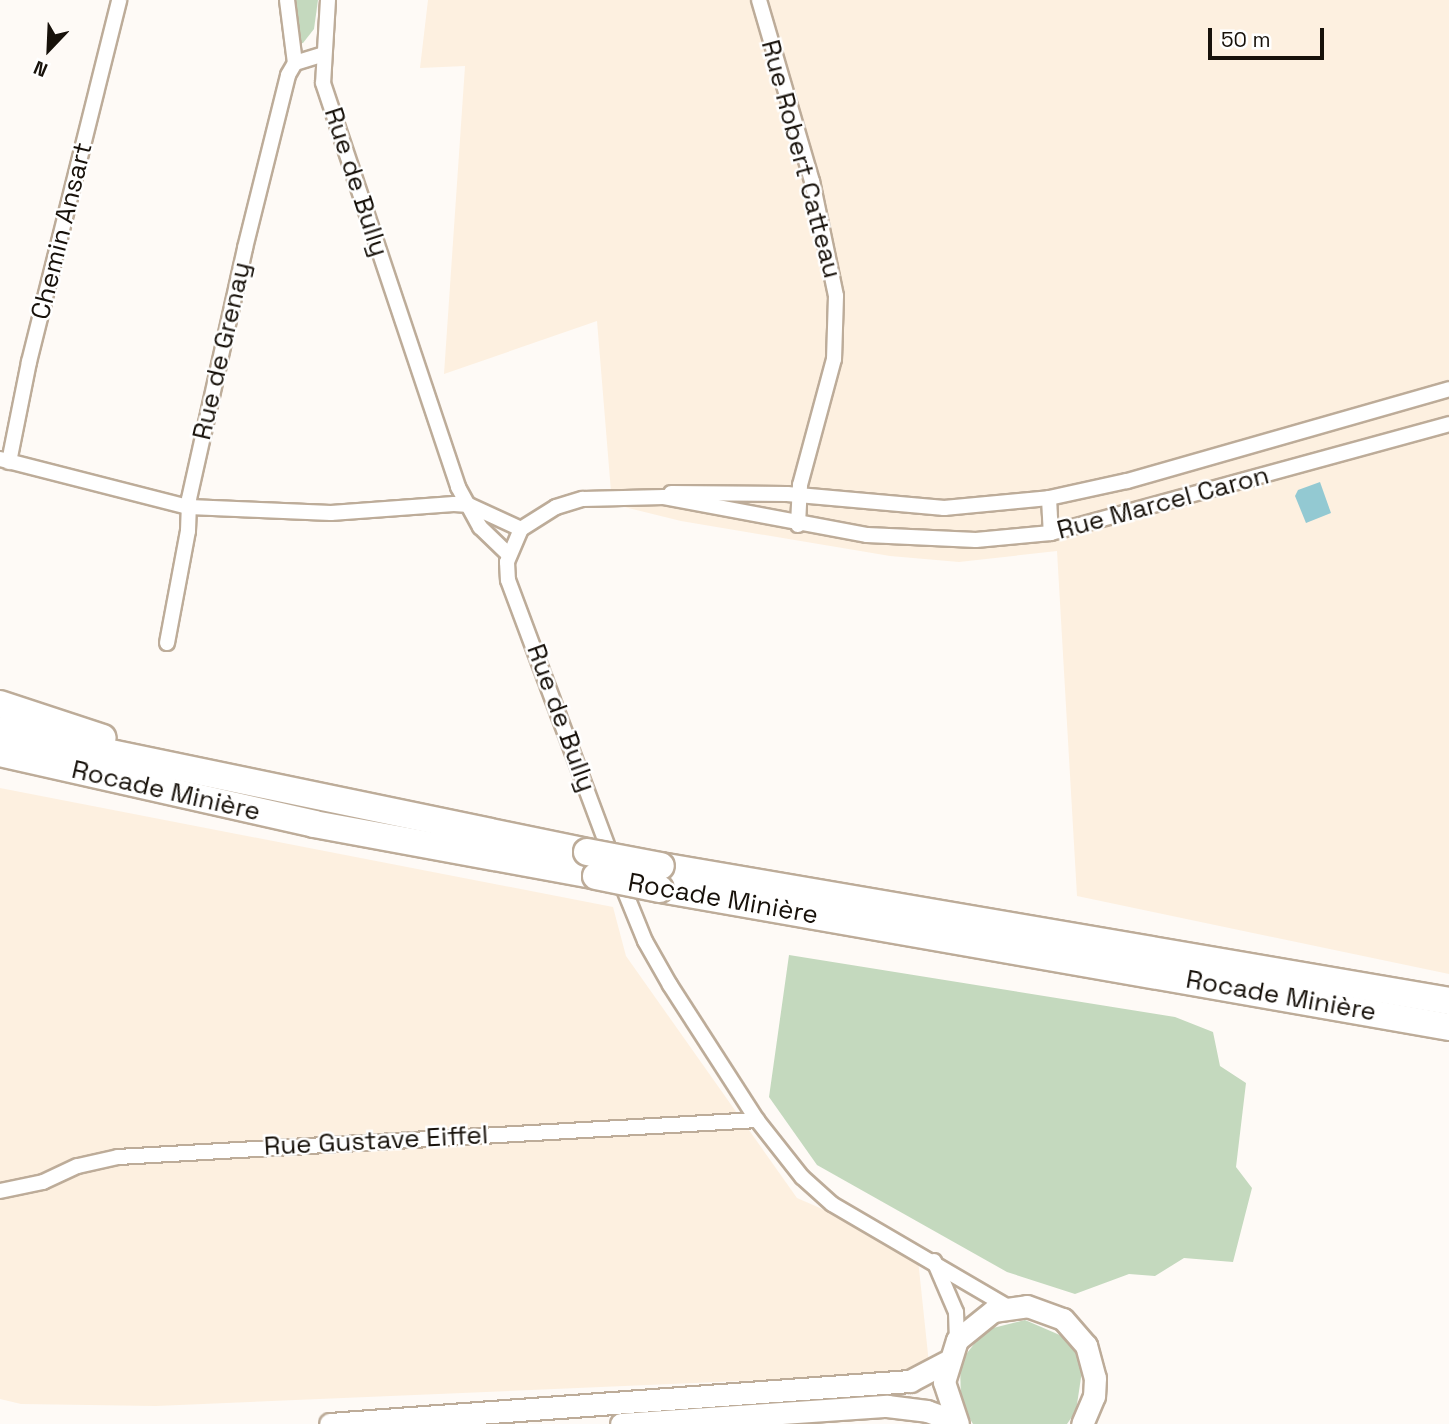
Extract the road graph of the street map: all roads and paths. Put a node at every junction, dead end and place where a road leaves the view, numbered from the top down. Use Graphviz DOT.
graph roads {
  1 [pos="118,0"];
  2 [pos="287,0"];
  3 [pos="328,0"];
  4 [pos="759,0"];
  5 [pos="322,55"];
  6 [pos="295,63"];
  7 [pos="1449,389"];
  8 [pos="1449,424"];
  9 [pos="5,460"];
  10 [pos="802,496"];
  11 [pos="664,497"];
  12 [pos="1049,498"];
  13 [pos="469,505"];
  14 [pos="188,507"];
  15 [pos="798,525"];
  16 [pos="521,528"];
  17 [pos="1051,533"];
  18 [pos="509,555"];
  19 [pos="167,643"];
  20 [pos="0,704"];
  21 [pos="0,730"];
  22 [pos="0,753"];
  23 [pos="0,764"];
  24 [pos="184,772"];
  25 [pos="121,782"];
  26 [pos="591,864"];
  27 [pos="660,877"];
  28 [pos="1449,1001"];
  29 [pos="1449,1027"];
  30 [pos="757,1119"];
  31 [pos="0,1191"];
  32 [pos="934,1261"];
  33 [pos="1008,1307"];
  34 [pos="957,1339"];
  35 [pos="946,1362"];
  36 [pos="1087,1420"];
  37 [pos="956,1422"];
  38 [pos="330,1424"];
  39 [pos="621,1424"];
  1 -- 9 [label="street, Chemin Ansart"];
  2 -- 6 [label="street"];
  3 -- 5 [label="street, Rue de Bully"];
  4 -- 10 [label="street, Rue Robert Catteau"];
  5 -- 6 [label="street"];
  5 -- 13 [label="street, Rue de Bully"];
  6 -- 14 [label="street, Rue de Grenay"];
  7 -- 12 [label="street, Rue Marcel Caron"];
  8 -- 17 [label="street, Rue Marcel Caron"];
  9 -- 14 [label="street"];
  10 -- 11 [label="street, Rue Marcel Caron"];
  10 -- 12 [label="street, Rue Marcel Caron"];
  10 -- 15 [label="street, Rue Robert Catteau"];
  11 -- 15 [label="street, Rue Marcel Caron"];
  11 -- 16 [label="street, Rue Marcel Caron"];
  12 -- 17 [label="street"];
  13 -- 14 [label="street"];
  13 -- 16 [label="street"];
  13 -- 18 [label="street, Rue de Bully"];
  14 -- 19 [label="street, Rue de Grenay"];
  15 -- 17 [label="street, Rue Marcel Caron"];
  16 -- 18 [label="street"];
  18 -- 30 [label="street, Rue de Bully"];
  20 -- 24 [label="highway"];
  21 -- 24 [label="highway, Rocade Minière"];
  22 -- 25 [label="highway, Rocade Minière"];
  23 -- 25 [label="highway"];
  24 -- 26 [label="highway, Rocade Minière"];
  25 -- 26 [label="highway, Rocade Minière"];
  26 -- 27 [label="highway, Rocade Minière, bridge"];
  27 -- 28 [label="highway, Rocade Minière"];
  27 -- 29 [label="highway, Rocade Minière"];
  30 -- 31 [label="street, Rue Gustave Eiffel"];
  30 -- 32 [label="street, Rue de Bully"];
  32 -- 33 [label="street, Rue de Bully"];
  32 -- 34 [label="street"];
  33 -- 34 [label="main road"];
  33 -- 36 [label="main road"];
  34 -- 35 [label="main road"];
  35 -- 37 [label="main road"];
  35 -- 38 [label="main road"];
  37 -- 39 [label="main road"];
}
